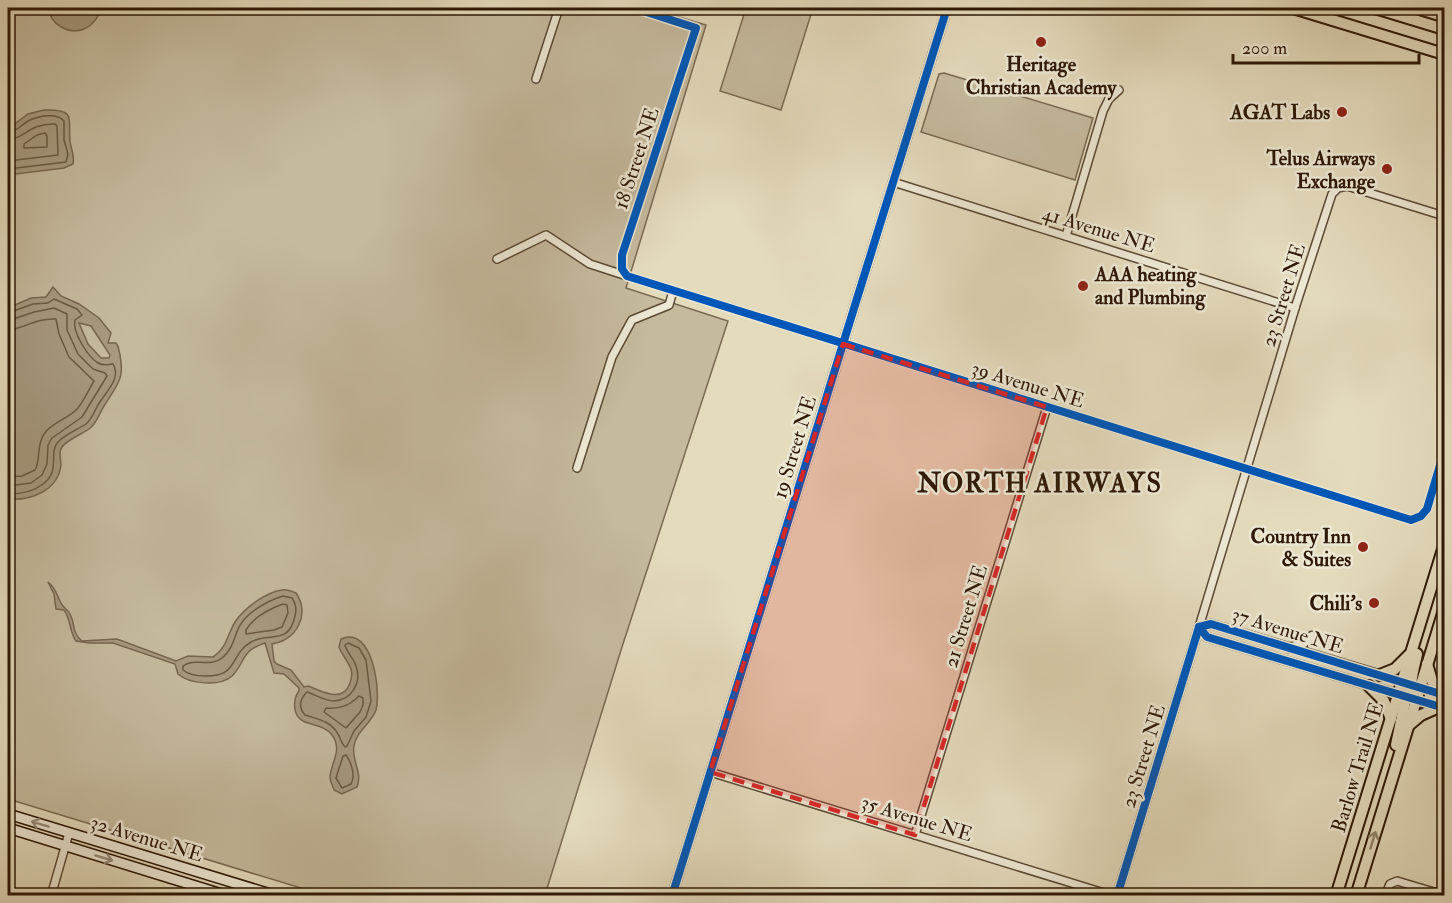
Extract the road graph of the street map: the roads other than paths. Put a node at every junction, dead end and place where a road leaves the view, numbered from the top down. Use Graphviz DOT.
graph roads {
  1 [pos="559,8"];
  2 [pos="634,8"];
  3 [pos="947,8"];
  4 [pos="1293,8"];
  5 [pos="1375,8"];
  6 [pos="1444,28"];
  7 [pos="1412,44"];
  8 [pos="1444,54"];
  9 [pos="1444,62"];
  10 [pos="536,80"];
  11 [pos="1119,90"];
  12 [pos="893,182"];
  13 [pos="1444,216"];
  14 [pos="1066,236"];
  15 [pos="497,259"];
  16 [pos="631,277"];
  17 [pos="673,291"];
  18 [pos="1295,308"];
  19 [pos="843,344"];
  20 [pos="1047,407"];
  21 [pos="1444,453"];
  22 [pos="577,468"];
  23 [pos="1247,470"];
  24 [pos="1444,546"];
  25 [pos="1437,570"];
  26 [pos="1444,610"];
  27 [pos="1199,627"];
  28 [pos="1312,636"];
  29 [pos="1289,648"];
  30 [pos="1257,651"];
  31 [pos="1411,652"];
  32 [pos="1307,653"];
  33 [pos="1427,664"];
  34 [pos="1380,675"];
  35 [pos="1411,684"];
  36 [pos="1369,686"];
  37 [pos="1444,694"];
  38 [pos="1407,697"];
  39 [pos="1442,708"];
  40 [pos="1391,719"];
  41 [pos="1408,727"];
  42 [pos="710,772"];
  43 [pos="1388,791"];
  44 [pos="8,814"];
  45 [pos="8,828"];
  46 [pos="69,833"];
  47 [pos="915,835"];
  48 [pos="66,846"];
  49 [pos="1444,895"];
  50 [pos="51,896"];
  51 [pos="228,896"];
  52 [pos="277,896"];
  53 [pos="672,896"];
  54 [pos="1116,896"];
  55 [pos="1336,896"];
  56 [pos="1356,896"];
  57 [pos="1386,896"];
  1 -- 10 [label="street"];
  2 -- 16 [label="street, 18 Street NE"];
  3 -- 12 [label="street, 19 Street NE"];
  4 -- 7 [label="main road"];
  5 -- 6 [label="main road"];
  7 -- 8 [label="main road"];
  7 -- 9 [label="main road"];
  11 -- 14 [label="street"];
  12 -- 14 [label="street, 41 Avenue NE"];
  12 -- 19 [label="street, 19 Street NE"];
  13 -- 18 [label="street, 23 Street NE"];
  14 -- 18 [label="street, 41 Avenue NE"];
  15 -- 16 [label="street, 39 Avenue NE"];
  16 -- 17 [label="street, 39 Avenue NE"];
  17 -- 19 [label="street, 39 Avenue NE"];
  17 -- 22 [label="street"];
  18 -- 23 [label="street, 23 Street NE"];
  19 -- 20 [label="street, 39 Avenue NE"];
  19 -- 42 [label="street, 19 Street NE"];
  20 -- 23 [label="street, 39 Avenue NE"];
  20 -- 47 [label="street, 21 Street NE"];
  21 -- 23 [label="street, 39 Avenue NE"];
  23 -- 27 [label="street, 23 Street NE"];
  24 -- 25 [label="main road, Barlow Trail NE"];
  25 -- 31 [label="main road, Barlow Trail NE"];
  25 -- 35 [label="main road"];
  26 -- 33 [label="main road, Barlow Trail NE"];
  27 -- 29 [label="street, 37 Avenue NE"];
  27 -- 30 [label="street, 37 Avenue NE"];
  27 -- 54 [label="street, 23 Street NE"];
  28 -- 29 [label="street"];
  29 -- 32 [label="street, 37 Avenue NE"];
  30 -- 32 [label="street"];
  30 -- 36 [label="street, 37 Avenue NE"];
  31 -- 34 [label="main road"];
  31 -- 35 [label="main road, Barlow Trail NE"];
  32 -- 34 [label="street, 37 Avenue NE"];
  33 -- 35 [label="main road, Barlow Trail NE"];
  33 -- 37 [label="main road"];
  34 -- 35 [label="street, 37 Avenue NE"];
  35 -- 37 [label="street, 37 Avenue NE"];
  35 -- 38 [label="main road, Barlow Trail NE"];
  35 -- 38 [label="main road, Barlow Trail NE"];
  36 -- 38 [label="street, 37 Avenue NE"];
  36 -- 40 [label="main road"];
  38 -- 39 [label="street, 37 Avenue NE"];
  38 -- 40 [label="main road, Barlow Trail NE"];
  38 -- 41 [label="main road, Barlow Trail NE"];
  38 -- 43 [label="main road"];
  39 -- 41 [label="main road"];
  40 -- 55 [label="main road, Barlow Trail NE"];
  41 -- 43 [label="main road, Barlow Trail NE"];
  42 -- 47 [label="street, 35 Avenue NE"];
  42 -- 53 [label="street, 19 Street NE"];
  56 -- 43 [label="main road, Barlow Trail NE, one-way"];
  46 -- 44 [label="main road, 32 Avenue NE, one-way"];
  45 -- 48 [label="main road, 32 Avenue NE"];
  46 -- 48 [label="street"];
  46 -- 52 [label="main road, 32 Avenue NE"];
  47 -- 54 [label="street, 35 Avenue NE"];
  48 -- 50 [label="street"];
  48 -- 51 [label="main road, 32 Avenue NE, one-way"];
  49 -- 57 [label="street"];
}
